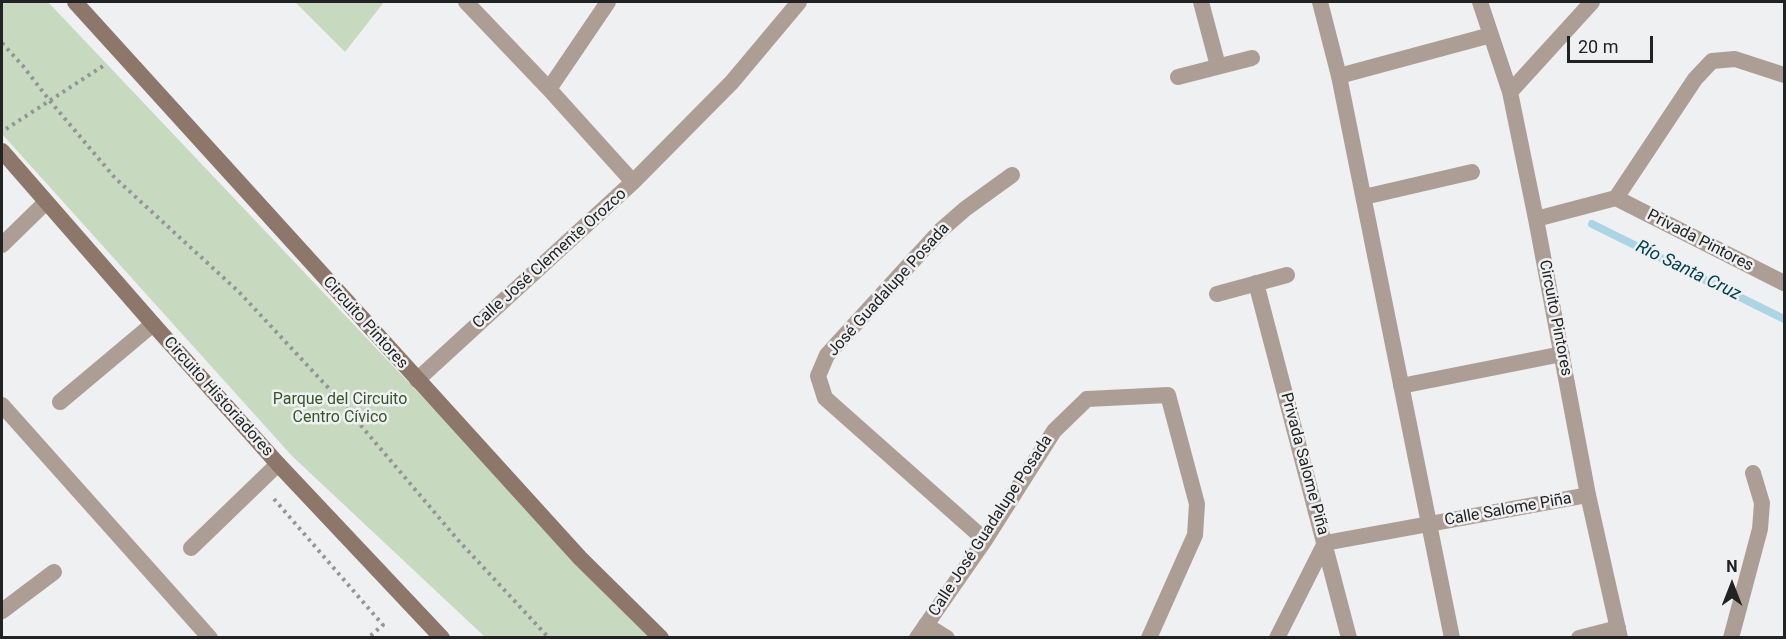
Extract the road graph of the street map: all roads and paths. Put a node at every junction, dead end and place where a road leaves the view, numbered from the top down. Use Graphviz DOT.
graph roads {
  1 [pos="75,2"];
  2 [pos="466,2"];
  3 [pos="608,2"];
  4 [pos="799,2"];
  5 [pos="1201,2"];
  6 [pos="1320,2"];
  7 [pos="1480,2"];
  8 [pos="1592,2"];
  9 [pos="1491,35"];
  10 [pos="2,43"];
  11 [pos="122,55"];
  12 [pos="1252,58"];
  13 [pos="1218,66"];
  14 [pos="1785,75"];
  15 [pos="1339,76"];
  16 [pos="1178,77"];
  17 [pos="549,89"];
  18 [pos="1510,92"];
  19 [pos="50,100"];
  20 [pos="2,132"];
  21 [pos="2,151"];
  22 [pos="1472,172"];
  23 [pos="1012,175"];
  24 [pos="633,182"];
  25 [pos="1364,197"];
  26 [pos="1610,200"];
  27 [pos="46,202"];
  28 [pos="1536,219"];
  29 [pos="2,245"];
  30 [pos="1287,275"];
  31 [pos="1256,283"];
  32 [pos="1785,283"];
  33 [pos="1217,294"];
  34 [pos="153,324"];
  35 [pos="1562,354"];
  36 [pos="417,380"];
  37 [pos="1401,386"];
  38 [pos="60,402"];
  39 [pos="2,405"];
  40 [pos="278,464"];
  41 [pos="1753,473"];
  42 [pos="259,482"];
  43 [pos="1588,495"];
  44 [pos="1429,524"];
  45 [pos="985,540"];
  46 [pos="1325,543"];
  47 [pos="191,548"];
  48 [pos="54,572"];
  49 [pos="2,611"];
  50 [pos="921,631"];
  51 [pos="1619,633"];
  52 [pos="210,638"];
  53 [pos="368,638"];
  54 [pos="442,638"];
  55 [pos="549,638"];
  56 [pos="661,638"];
  57 [pos="947,638"];
  58 [pos="1149,638"];
  59 [pos="1277,638"];
  60 [pos="1349,638"];
  61 [pos="1452,638"];
  62 [pos="1579,638"];
  63 [pos="1731,638"];
  1 -- 11 [label="main road, Circuito Pintores"];
  2 -- 17 [label="street, Calle José Clemente Orozco"];
  3 -- 17 [label="street"];
  4 -- 24 [label="street"];
  5 -- 13 [label="street"];
  6 -- 15 [label="street"];
  7 -- 9 [label="street, Circuito Pintores"];
  8 -- 18 [label="street"];
  9 -- 15 [label="street"];
  9 -- 18 [label="street, Circuito Pintores"];
  10 -- 19 [label="path"];
  11 -- 19 [label="path"];
  11 -- 36 [label="main road, Circuito Pintores"];
  12 -- 13 [label="street"];
  13 -- 16 [label="street"];
  14 -- 26 [label="street"];
  15 -- 25 [label="street"];
  17 -- 24 [label="street, Calle José Clemente Orozco"];
  18 -- 28 [label="street, Circuito Pintores"];
  19 -- 20 [label="path"];
  19 -- 55 [label="path"];
  21 -- 27 [label="main road, Circuito Historiadores"];
  22 -- 25 [label="street"];
  23 -- 45 [label="street, José Guadalupe Posada"];
  24 -- 36 [label="street, Calle José Clemente Orozco"];
  25 -- 37 [label="street"];
  26 -- 28 [label="street"];
  26 -- 32 [label="street, Privada Pintores"];
  27 -- 29 [label="street"];
  27 -- 34 [label="main road, Circuito Historiadores"];
  28 -- 35 [label="street, Circuito Pintores"];
  30 -- 31 [label="street"];
  31 -- 33 [label="street"];
  31 -- 46 [label="street, Privada Salome Piña"];
  34 -- 38 [label="street"];
  34 -- 40 [label="main road, Circuito Historiadores"];
  35 -- 37 [label="street"];
  35 -- 43 [label="street, Circuito Pintores"];
  36 -- 56 [label="main road, Circuito Pintores"];
  37 -- 44 [label="street"];
  39 -- 52 [label="street"];
  40 -- 42 [label="street"];
  40 -- 54 [label="main road, Circuito Historiadores"];
  41 -- 63 [label="street"];
  42 -- 47 [label="street"];
  42 -- 53 [label="path"];
  43 -- 44 [label="street, Calle Salome Piña"];
  43 -- 51 [label="street, Circuito Pintores"];
  44 -- 46 [label="street, Privada Salome Piña"];
  44 -- 61 [label="street"];
  45 -- 50 [label="street, Calle José Guadalupe Posada"];
  45 -- 58 [label="street, Calle José Guadalupe Posada"];
  46 -- 59 [label="street"];
  46 -- 60 [label="street"];
  48 -- 49 [label="street"];
  50 -- 57 [label="street"];
  51 -- 62 [label="street"];
}
